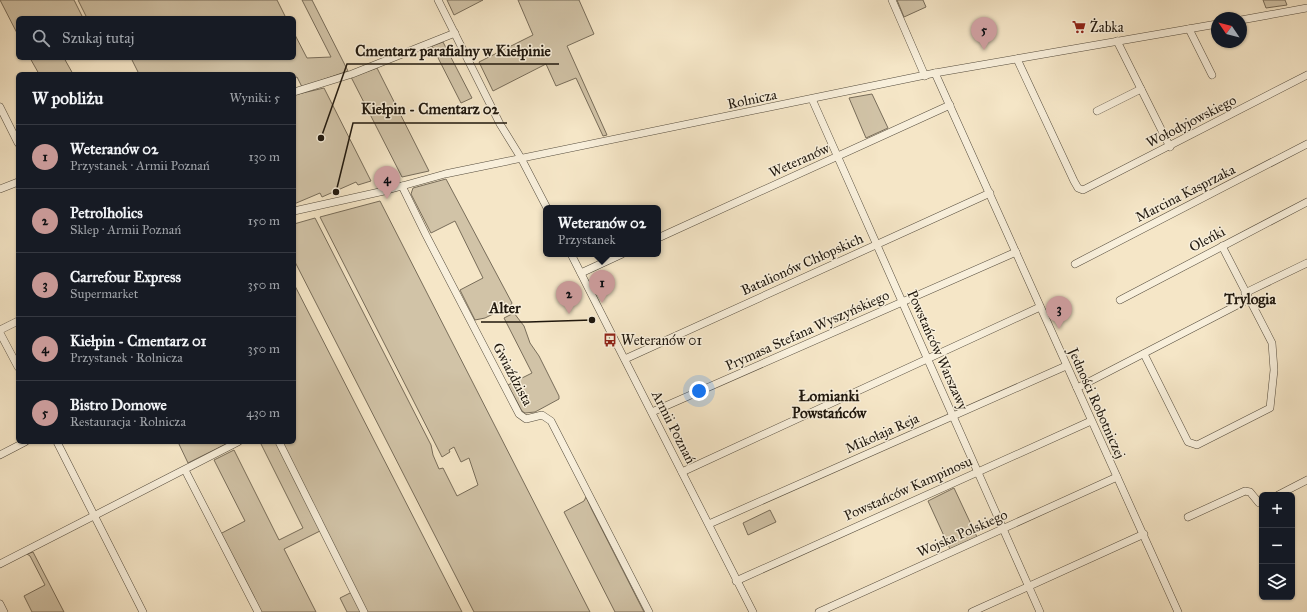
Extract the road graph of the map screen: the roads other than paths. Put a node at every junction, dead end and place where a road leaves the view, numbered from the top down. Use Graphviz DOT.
graph roads {
  1 [pos="438,0"];
  2 [pos="892,0"];
  3 [pos="1307,8"];
  4 [pos="1247,19"];
  5 [pos="1211,25"];
  6 [pos="1189,29"];
  7 [pos="455,33"];
  8 [pos="1117,42"];
  9 [pos="1017,59"];
  10 [pos="935,74"];
  11 [pos="1212,75"];
  12 [pos="1307,75"];
  13 [pos="925,76"];
  14 [pos="1141,89"];
  15 [pos="296,91"];
  16 [pos="812,99"];
  17 [pos="950,106"];
  18 [pos="0,107"];
  19 [pos="1097,111"];
  20 [pos="16,139"];
  21 [pos="1307,144"];
  22 [pos="1170,147"];
  23 [pos="837,156"];
  24 [pos="522,158"];
  25 [pos="16,183"];
  26 [pos="402,186"];
  27 [pos="0,188"];
  28 [pos="990,193"];
  29 [pos="1307,202"];
  30 [pos="546,205"];
  31 [pos="296,211"];
  32 [pos="661,237"];
  33 [pos="877,245"];
  34 [pos="1222,246"];
  35 [pos="1016,252"];
  36 [pos="573,257"];
  37 [pos="616,257"];
  38 [pos="1307,263"];
  39 [pos="1075,264"];
  40 [pos="581,273"];
  41 [pos="1247,296"];
  42 [pos="1120,300"];
  43 [pos="902,302"];
  44 [pos="1040,307"];
  45 [pos="16,322"];
  46 [pos="0,330"];
  47 [pos="0,333"];
  48 [pos="1144,354"];
  49 [pos="625,359"];
  50 [pos="928,359"];
  51 [pos="16,363"];
  52 [pos="1066,366"];
  53 [pos="1077,388"];
  54 [pos="652,412"];
  55 [pos="953,416"];
  56 [pos="1091,421"];
  57 [pos="21,444"];
  58 [pos="57,444"];
  59 [pos="234,444"];
  60 [pos="280,444"];
  61 [pos="0,455"];
  62 [pos="185,470"];
  63 [pos="977,471"];
  64 [pos="682,472"];
  65 [pos="1116,477"];
  66 [pos="1307,480"];
  67 [pos="1284,492"];
  68 [pos="1259,503"];
  69 [pos="94,516"];
  70 [pos="1188,517"];
  71 [pos="709,524"];
  72 [pos="1002,529"];
  73 [pos="1144,534"];
  74 [pos="0,564"];
  75 [pos="736,581"];
  76 [pos="1028,586"];
  77 [pos="0,604"];
  78 [pos="4,612"];
  79 [pos="143,612"];
  80 [pos="258,612"];
  81 [pos="364,612"];
  82 [pos="649,612"];
  83 [pos="753,612"];
  84 [pos="818,612"];
  85 [pos="972,612"];
  86 [pos="1040,612"];
  87 [pos="1178,612"];
  1 -- 7 [label="street"];
  2 -- 13 [label="street"];
  3 -- 4 [label="street"];
  5 -- 6 [label="street, Rolnicza"];
  6 -- 8 [label="street, Rolnicza"];
  6 -- 11 [label="street"];
  7 -- 15 [label="street"];
  7 -- 24 [label="street"];
  8 -- 9 [label="street, Rolnicza"];
  8 -- 14 [label="street"];
  9 -- 10 [label="street, Rolnicza"];
  9 -- 22 [label="street, Wołodyjowskiego"];
  10 -- 13 [label="street, Rolnicza"];
  10 -- 17 [label="street, Jedności Robotniczej"];
  12 -- 22 [label="street, Wołodyjowskiego"];
  13 -- 16 [label="street, Rolnicza"];
  14 -- 19 [label="street"];
  14 -- 22 [label="street"];
  16 -- 23 [label="street, Powstańców Warszawy"];
  16 -- 24 [label="street, Rolnicza"];
  17 -- 23 [label="street, Weteranów"];
  17 -- 28 [label="street, Jedności Robotniczej"];
  18 -- 20 [label="street"];
  21 -- 39 [label="street, Marcina Kasprzaka"];
  23 -- 32 [label="street, Weteranów"];
  23 -- 33 [label="street, Powstańców Warszawy"];
  24 -- 26 [label="street, Rolnicza"];
  24 -- 30 [label="street"];
  25 -- 27 [label="street"];
  26 -- 31 [label="street, Rolnicza"];
  26 -- 82 [label="street, Gwiaździsta"];
  28 -- 33 [label="street, Batalionów Chłopskich"];
  28 -- 35 [label="street, Jedności Robotniczej"];
  29 -- 34 [label="street, Oleńki"];
  33 -- 43 [label="street, Powstańców Warszawy"];
  33 -- 49 [label="street, Batalionów Chłopskich"];
  34 -- 41 [label="street"];
  34 -- 42 [label="street, Oleńki"];
  35 -- 43 [label="street, Prymasa Stefana Wyszyńskiego"];
  35 -- 44 [label="street, Jedności Robotniczej"];
  36 -- 40 [label="street, Armii Poznań"];
  37 -- 40 [label="street"];
  38 -- 41 [label="street"];
  40 -- 49 [label="street, Armii Poznań"];
  41 -- 48 [label="street"];
  41 -- 48 [label="street"];
  43 -- 50 [label="street, Powstańców Warszawy"];
  43 -- 54 [label="street, Prymasa Stefana Wyszyńskiego"];
  44 -- 50 [label="street"];
  44 -- 52 [label="street, Jedności Robotniczej"];
  45 -- 46 [label="street"];
  47 -- 51 [label="street"];
  48 -- 53 [label="street"];
  49 -- 54 [label="street, Armii Poznań"];
  50 -- 55 [label="street, Powstańców Warszawy"];
  50 -- 64 [label="street"];
  52 -- 53 [label="street, Jedności Robotniczej"];
  52 -- 55 [label="street, Mikołaja Reja"];
  53 -- 56 [label="street, Jedności Robotniczej"];
  54 -- 64 [label="street, Armii Poznań"];
  55 -- 63 [label="street, Powstańców Warszawy"];
  55 -- 71 [label="street, Mikołaja Reja"];
  56 -- 63 [label="street, Powstańców Kampinosu"];
  56 -- 65 [label="street, Jedności Robotniczej"];
  57 -- 61 [label="street"];
  58 -- 69 [label="street"];
  59 -- 62 [label="street"];
  60 -- 81 [label="street"];
  62 -- 69 [label="street"];
  62 -- 80 [label="street"];
  63 -- 72 [label="street, Powstańców Warszawy"];
  63 -- 75 [label="street, Powstańców Kampinosu"];
  64 -- 71 [label="street, Armii Poznań"];
  65 -- 72 [label="street, Wojska Polskiego"];
  65 -- 73 [label="street, Jedności Robotniczej"];
  66 -- 67 [label="street"];
  68 -- 70 [label="street"];
  69 -- 74 [label="street"];
  69 -- 79 [label="street"];
  71 -- 75 [label="street, Armii Poznań"];
  72 -- 76 [label="street, Powstańców Warszawy"];
  72 -- 84 [label="street, Wojska Polskiego"];
  73 -- 76 [label="street"];
  73 -- 87 [label="street, Jedności Robotniczej"];
  75 -- 83 [label="street, Armii Poznań"];
  76 -- 85 [label="street"];
  76 -- 86 [label="street, Powstańców Warszawy"];
  77 -- 78 [label="street"];
}
